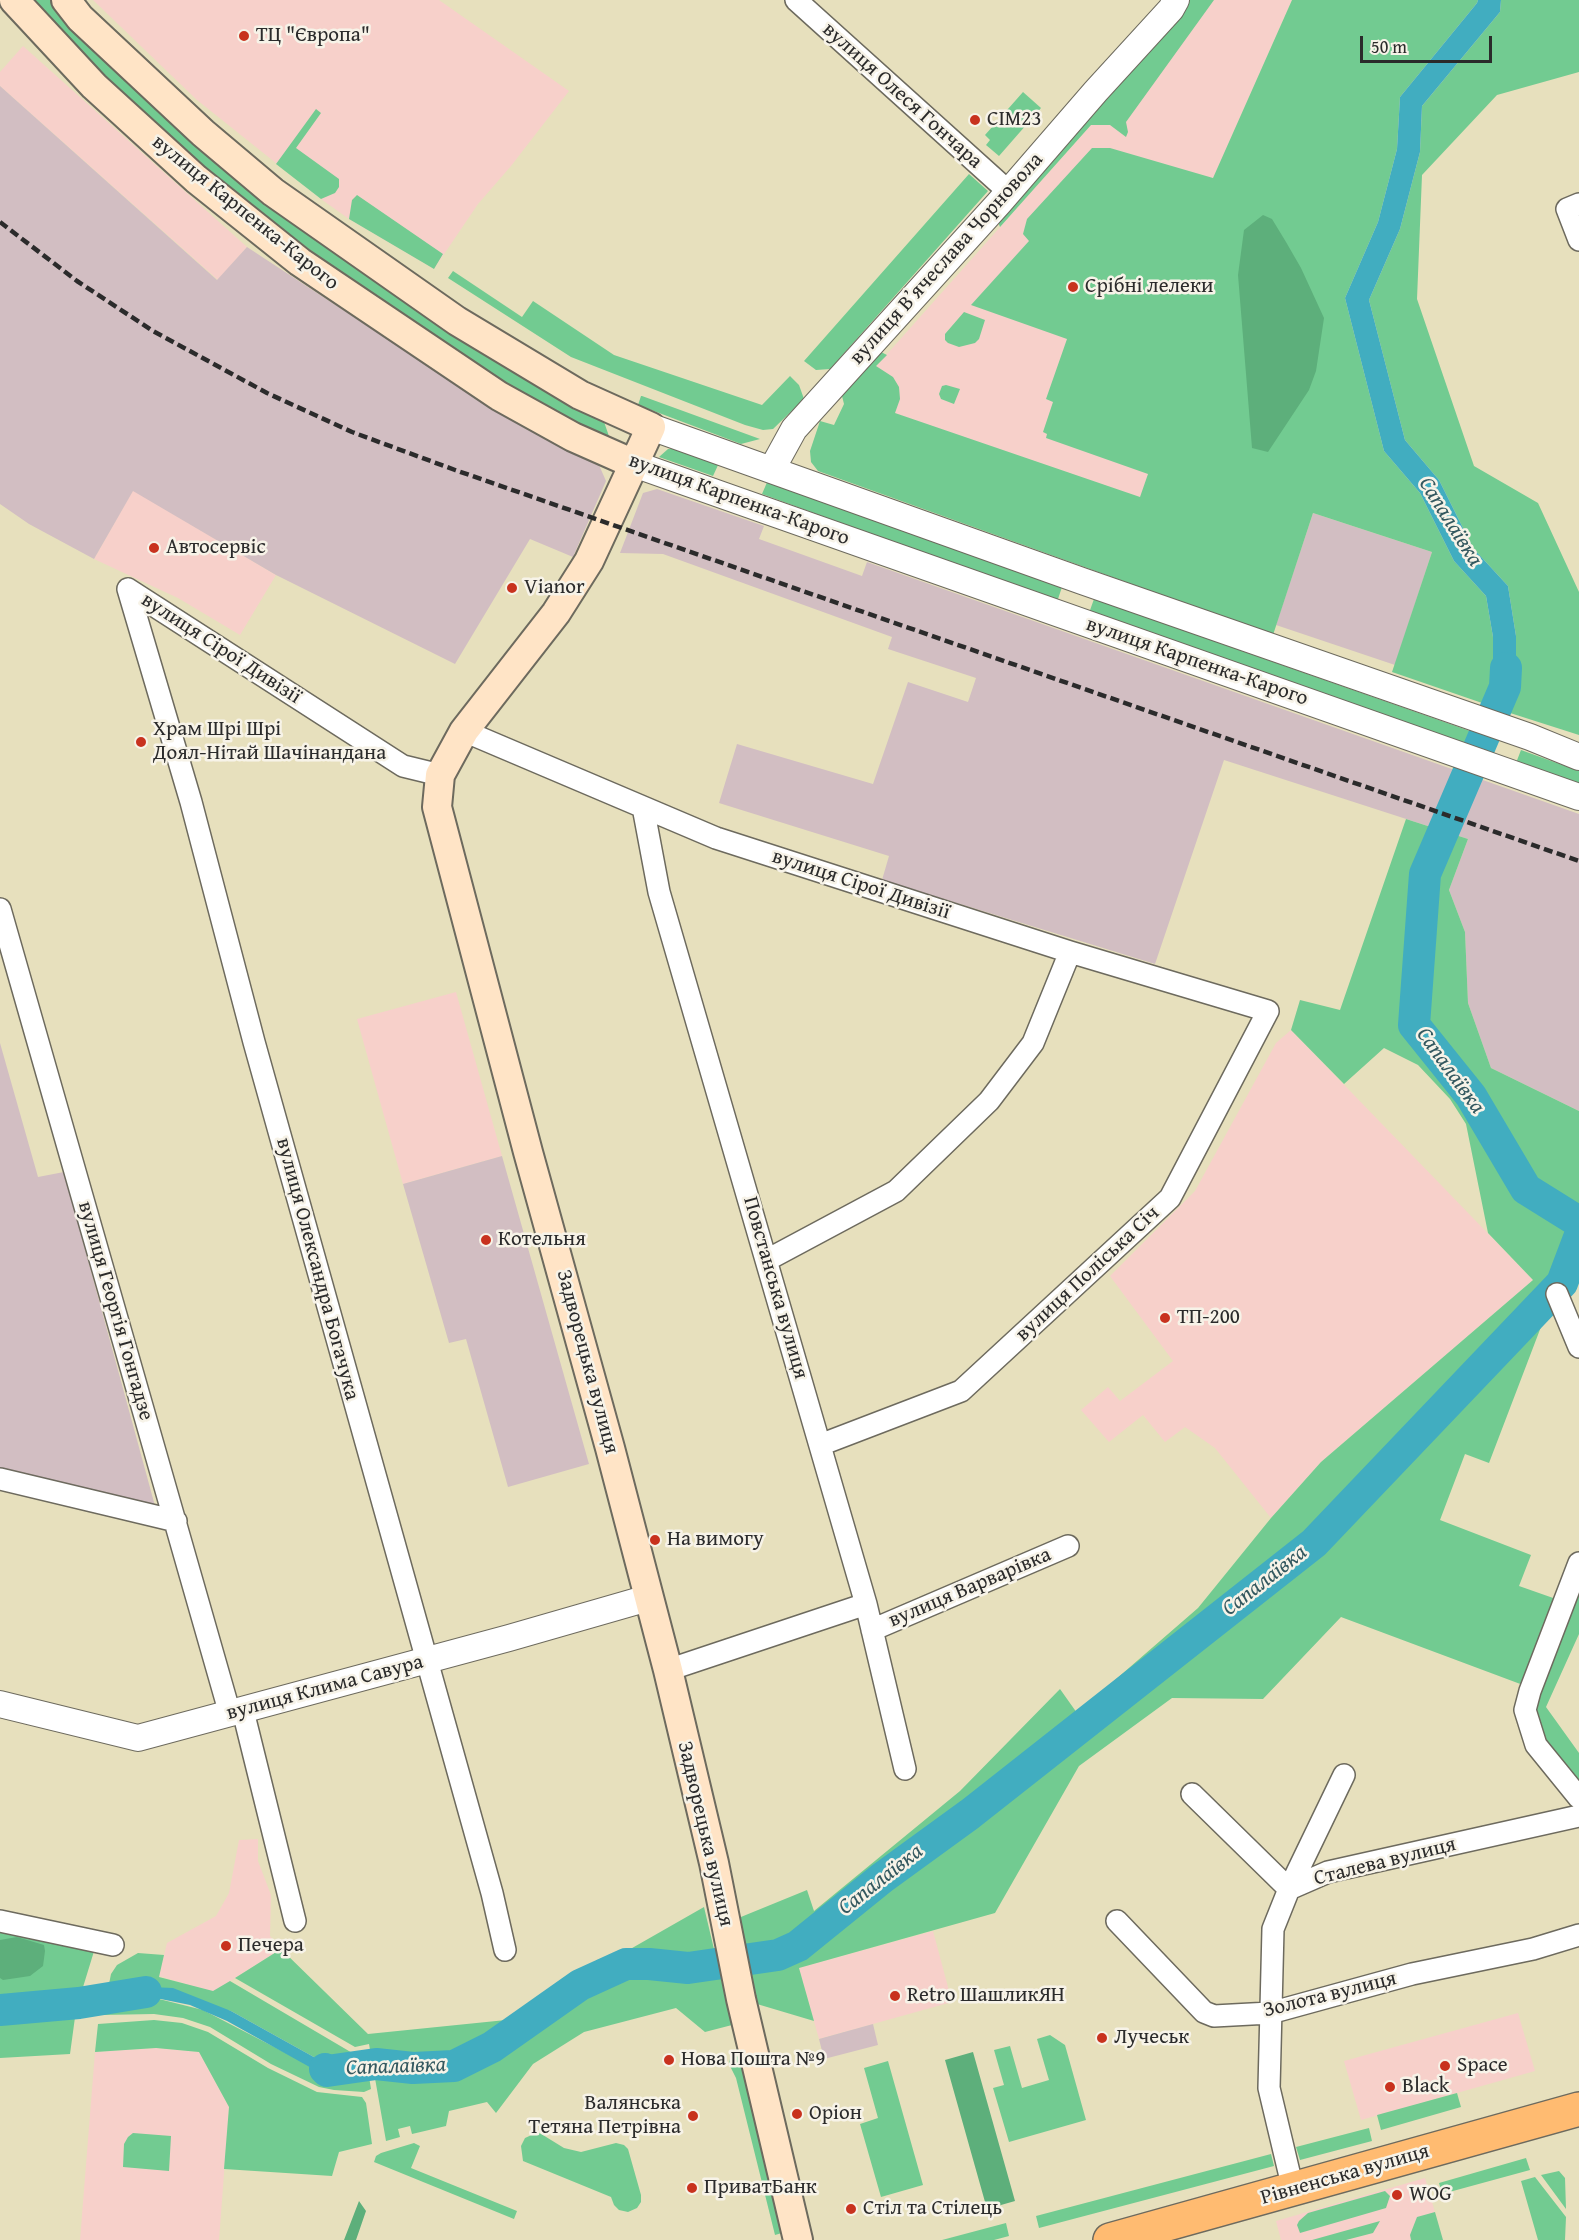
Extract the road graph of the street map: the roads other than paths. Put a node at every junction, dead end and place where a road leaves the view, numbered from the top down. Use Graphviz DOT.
graph roads {
  1 [pos="14,0"];
  2 [pos="66,0"];
  3 [pos="796,0"];
  4 [pos="1176,0"];
  5 [pos="1009,192"];
  6 [pos="1573,206"];
  7 [pos="1579,240"];
  8 [pos="651,427"];
  9 [pos="634,464"];
  10 [pos="772,469"];
  11 [pos="1082,580"];
  12 [pos="128,589"];
  13 [pos="1055,613"];
  14 [pos="464,731"];
  15 [pos="1579,757"];
  16 [pos="440,775"];
  17 [pos="1579,797"];
  18 [pos="643,807"];
  19 [pos="0,909"];
  20 [pos="1070,952"];
  21 [pos="1268,1011"];
  22 [pos="767,1260"];
  23 [pos="1557,1294"];
  24 [pos="1579,1347"];
  25 [pos="820,1445"];
  26 [pos="0,1479"];
  27 [pos="176,1521"];
  28 [pos="1068,1546"];
  29 [pos="1579,1563"];
  30 [pos="648,1598"];
  31 [pos="866,1604"];
  32 [pos="872,1630"];
  33 [pos="426,1661"];
  34 [pos="668,1670"];
  35 [pos="0,1704"];
  36 [pos="236,1712"];
  37 [pos="905,1769"];
  38 [pos="1344,1775"];
  39 [pos="1192,1794"];
  40 [pos="1579,1798"];
  41 [pos="1579,1816"];
  42 [pos="1289,1889"];
  43 [pos="0,1921"];
  44 [pos="295,1921"];
  45 [pos="1117,1922"];
  46 [pos="1579,1935"];
  47 [pos="113,1945"];
  48 [pos="505,1950"];
  49 [pos="1270,2013"];
  50 [pos="1578,2114"];
  51 [pos="1293,2189"];
  52 [pos="798,2240"];
  53 [pos="1110,2240"];
  1 -- 9 [label="main road, вулиця Карпенка-Карого"];
  2 -- 8 [label="main road, вулиця Карпенка-Карого"];
  3 -- 5 [label="street, вулиця Олеся Гончара"];
  4 -- 5 [label="street, вулиця Вʼячеслава Чорновола"];
  5 -- 10 [label="street, вулиця Вʼячеслава Чорновола"];
  6 -- 7 [label="street"];
  8 -- 9 [label="main road, Задворецька вулиця"];
  8 -- 10 [label="street, вулиця Карпенка-Карого"];
  9 -- 13 [label="street, вулиця Карпенка-Карого"];
  9 -- 14 [label="main road, Задворецька вулиця"];
  10 -- 11 [label="street, вулиця Карпенка-Карого"];
  11 -- 13 [label="street"];
  11 -- 15 [label="street, вулиця Карпенка-Карого"];
  12 -- 16 [label="street, вулиця Сірої Дивізії"];
  12 -- 33 [label="street, вулиця Олександра Богачука"];
  13 -- 17 [label="street, вулиця Карпенка-Карого"];
  14 -- 16 [label="main road, Задворецька вулиця"];
  14 -- 18 [label="street, вулиця Сірої Дивізії"];
  16 -- 30 [label="main road, Задворецька вулиця"];
  18 -- 20 [label="street, вулиця Сірої Дивізії"];
  18 -- 22 [label="street, Повстанська вулиця"];
  19 -- 27 [label="street, вулиця Георгія Гонгадзе"];
  20 -- 21 [label="street, вулиця Сірої Дивізії"];
  20 -- 22 [label="street"];
  21 -- 25 [label="street, вулиця Поліська Січ"];
  22 -- 25 [label="street, Повстанська вулиця"];
  23 -- 24 [label="street"];
  25 -- 31 [label="street, Повстанська вулиця"];
  26 -- 27 [label="street"];
  27 -- 36 [label="street, вулиця Георгія Гонгадзе"];
  28 -- 32 [label="street, вулиця Варварівка"];
  29 -- 40 [label="street"];
  30 -- 33 [label="street, вулиця Клима Савура"];
  30 -- 34 [label="main road, Задворецька вулиця"];
  31 -- 32 [label="street, Повстанська вулиця"];
  31 -- 34 [label="street, вулиця Варварівка"];
  32 -- 37 [label="street, Повстанська вулиця"];
  33 -- 36 [label="street, вулиця Клима Савура"];
  33 -- 48 [label="street, вулиця Олександра Богачука"];
  34 -- 52 [label="main road, Задворецька вулиця"];
  35 -- 36 [label="street, вулиця Клима Савура"];
  36 -- 44 [label="street, вулиця Георгія Гонгадзе"];
  38 -- 42 [label="street"];
  39 -- 42 [label="street, Сталева вулиця"];
  41 -- 42 [label="street, Сталева вулиця"];
  42 -- 49 [label="street"];
  43 -- 47 [label="street"];
  45 -- 49 [label="street, Золота вулиця"];
  46 -- 49 [label="street, Золота вулиця"];
  49 -- 51 [label="street"];
  50 -- 51 [label="main road, Рівненська вулиця"];
  51 -- 53 [label="main road, Рівненська вулиця"];
}
